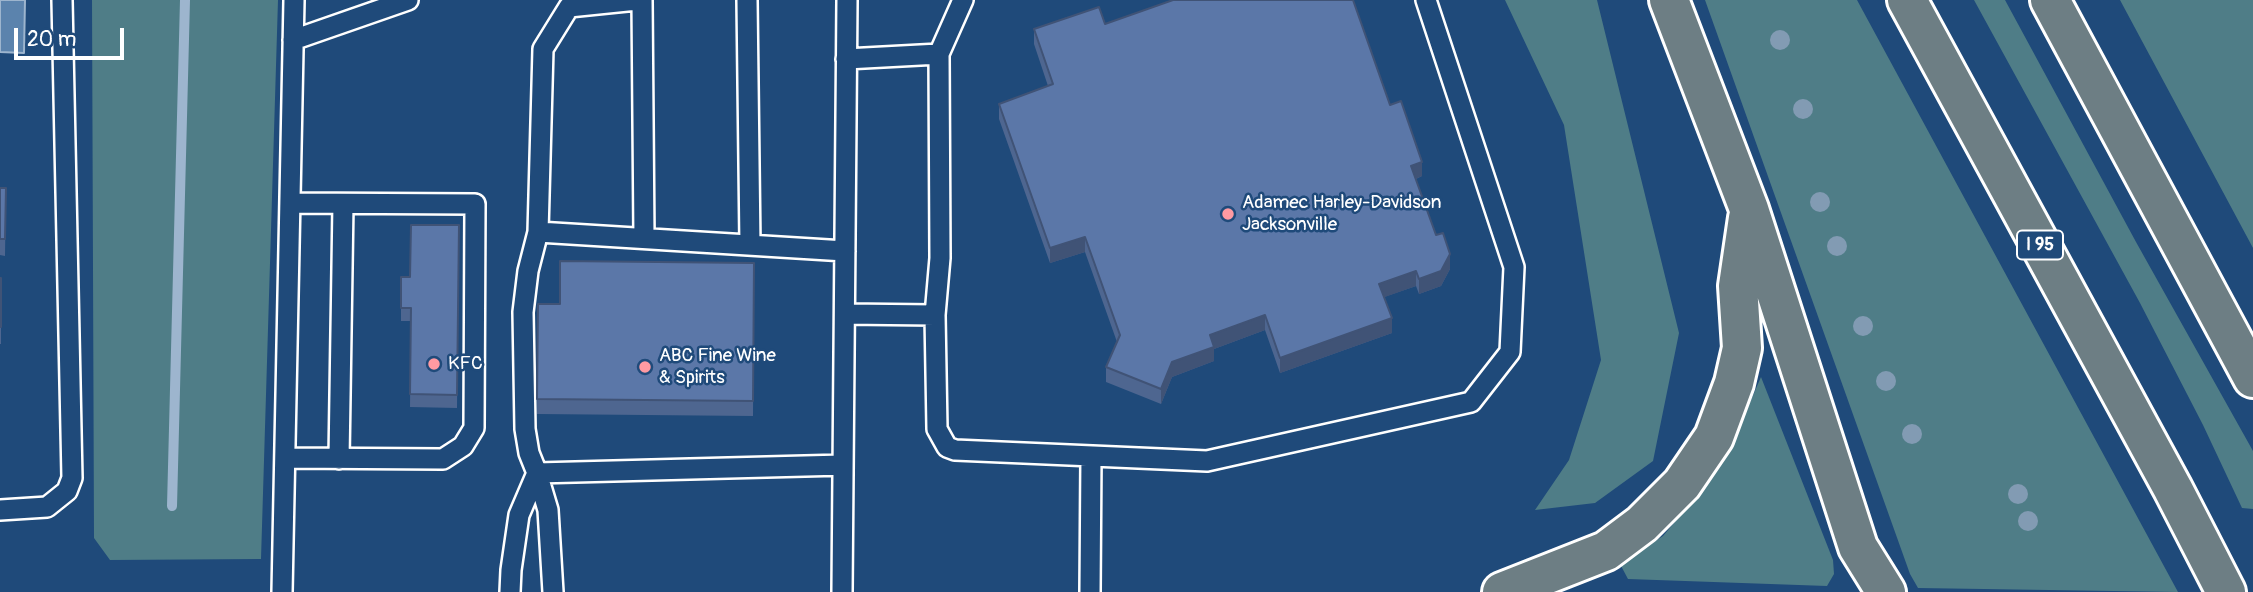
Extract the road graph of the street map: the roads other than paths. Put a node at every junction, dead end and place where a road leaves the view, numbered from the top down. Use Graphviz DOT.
graph roads {
  1 [pos="62,0"];
  2 [pos="294,0"];
  3 [pos="408,0"];
  4 [pos="636,0"];
  5 [pos="642,0"];
  6 [pos="747,0"];
  7 [pos="847,0"];
  8 [pos="963,0"];
  9 [pos="1426,0"];
  10 [pos="1669,0"];
  11 [pos="1907,0"];
  12 [pos="2050,0"];
  13 [pos="293,40"];
  14 [pos="939,54"];
  15 [pos="846,59"];
  16 [pos="290,203"];
  17 [pos="343,204"];
  18 [pos="1749,209"];
  19 [pos="538,232"];
  20 [pos="644,239"];
  21 [pos="750,245"];
  22 [pos="845,251"];
  23 [pos="845,314"];
  24 [pos="935,315"];
  25 [pos="2253,378"];
  26 [pos="1091,456"];
  27 [pos="285,458"];
  28 [pos="340,459"];
  29 [pos="843,465"];
  30 [pos="537,473"];
  31 [pos="0,510"];
  32 [pos="1858,547"];
  33 [pos="282,592"];
  34 [pos="510,592"];
  35 [pos="553,592"];
  36 [pos="842,592"];
  37 [pos="1090,592"];
  38 [pos="1502,592"];
  39 [pos="1849,592"];
  40 [pos="1886,592"];
  41 [pos="2226,592"];
  1 -- 31 [label="lane"];
  2 -- 13 [label="lane"];
  3 -- 13 [label="lane"];
  4 -- 19 [label="lane"];
  5 -- 20 [label="lane"];
  6 -- 21 [label="lane"];
  7 -- 15 [label="lane"];
  8 -- 14 [label="lane"];
  9 -- 26 [label="lane"];
  10 -- 18 [label="highway"];
  11 -- 41 [label="highway, I 95"];
  12 -- 25 [label="highway"];
  13 -- 16 [label="lane"];
  14 -- 15 [label="lane"];
  14 -- 24 [label="lane"];
  15 -- 22 [label="lane"];
  16 -- 17 [label="lane"];
  16 -- 27 [label="lane"];
  17 -- 28 [label="lane"];
  17 -- 28 [label="lane"];
  18 -- 32 [label="highway"];
  18 -- 38 [label="highway"];
  19 -- 20 [label="lane"];
  19 -- 30 [label="lane"];
  20 -- 21 [label="lane"];
  21 -- 22 [label="lane"];
  22 -- 23 [label="lane"];
  23 -- 24 [label="lane"];
  23 -- 29 [label="lane"];
  24 -- 26 [label="lane"];
  26 -- 37 [label="lane"];
  27 -- 28 [label="lane"];
  27 -- 33 [label="lane"];
  29 -- 30 [label="lane"];
  29 -- 36 [label="lane"];
  30 -- 34 [label="lane"];
  30 -- 35 [label="lane"];
  32 -- 39 [label="highway"];
  32 -- 40 [label="highway"];
}
